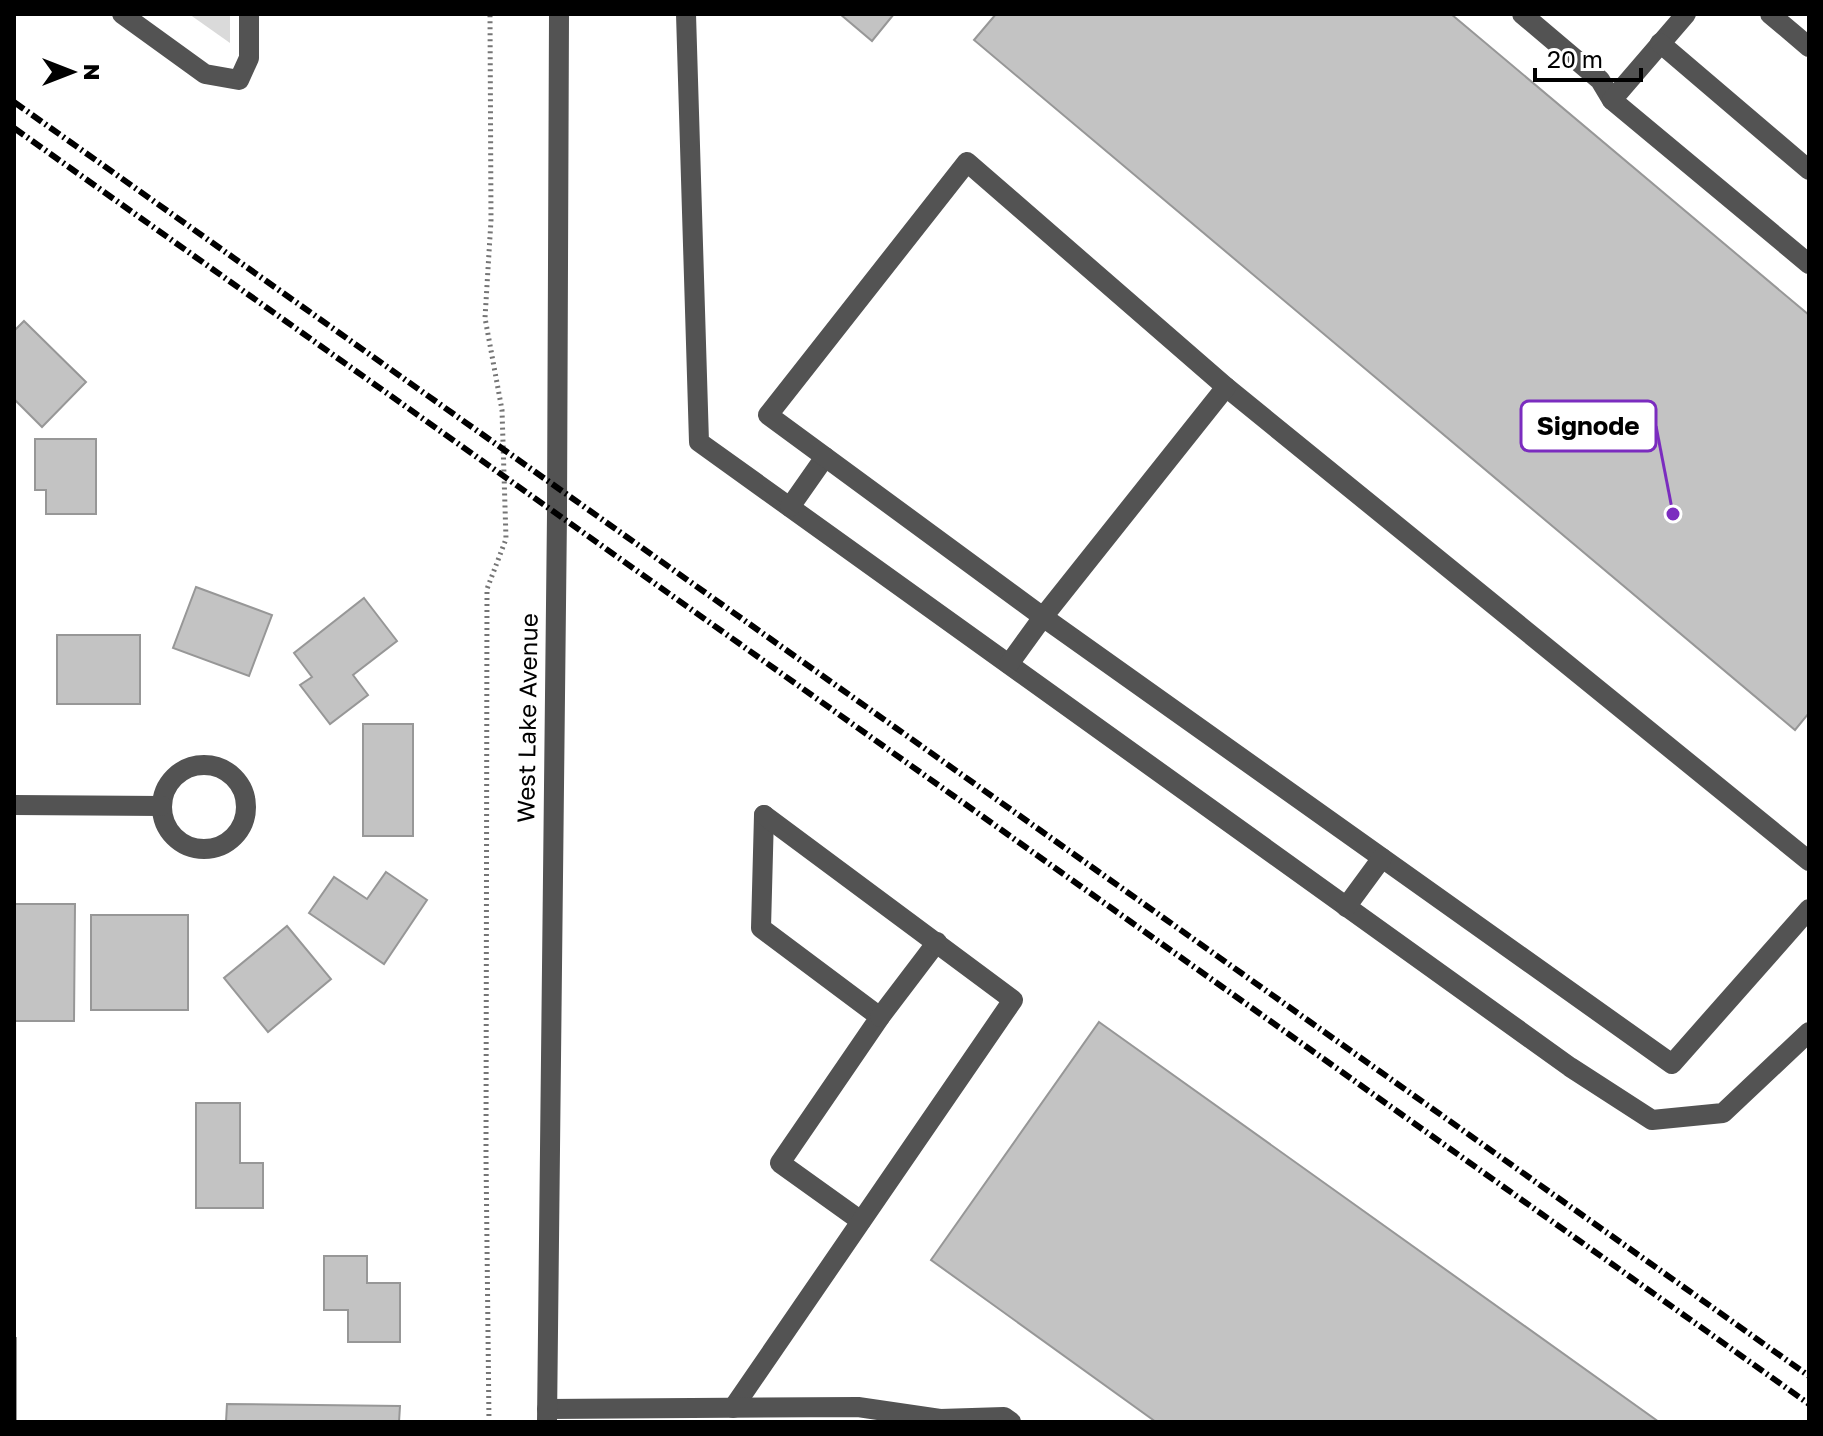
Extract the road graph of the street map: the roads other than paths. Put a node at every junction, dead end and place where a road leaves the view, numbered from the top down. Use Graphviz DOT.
graph roads {
  1 [pos="122,14"];
  2 [pos="249,14"];
  3 [pos="559,14"];
  4 [pos="686,14"];
  5 [pos="1522,14"];
  6 [pos="1686,14"];
  7 [pos="1770,14"];
  8 [pos="1660,43"];
  9 [pos="1809,47"];
  10 [pos="1612,100"];
  11 [pos="1809,170"];
  12 [pos="1809,264"];
  13 [pos="1226,387"];
  14 [pos="825,457"];
  15 [pos="790,507"];
  16 [pos="1043,617"];
  17 [pos="1009,664"];
  18 [pos="14,805"];
  19 [pos="162,806"];
  20 [pos="1382,858"];
  21 [pos="1809,861"];
  22 [pos="1346,907"];
  23 [pos="1809,909"];
  24 [pos="937,942"];
  25 [pos="880,1017"];
  26 [pos="1809,1032"];
  27 [pos="861,1221"];
  28 [pos="733,1408"];
  29 [pos="547,1416"];
  30 [pos="1011,1422"];
  1 -- 2 [label="street"];
  3 -- 29 [label="street, West Lake Avenue"];
  4 -- 15 [label="street"];
  5 -- 10 [label="street"];
  6 -- 8 [label="street"];
  7 -- 9 [label="street"];
  8 -- 10 [label="street"];
  8 -- 11 [label="street"];
  10 -- 12 [label="street"];
  13 -- 14 [label="street"];
  13 -- 16 [label="street"];
  13 -- 21 [label="street"];
  14 -- 15 [label="street"];
  14 -- 16 [label="street"];
  15 -- 17 [label="street"];
  16 -- 17 [label="street"];
  16 -- 20 [label="street"];
  17 -- 22 [label="street"];
  18 -- 19 [label="street"];
  19 -- 19 [label="street"];
  20 -- 22 [label="street"];
  20 -- 23 [label="street"];
  22 -- 26 [label="street"];
  24 -- 25 [label="street"];
  24 -- 25 [label="street"];
  24 -- 27 [label="street"];
  25 -- 27 [label="street"];
  27 -- 28 [label="street"];
  28 -- 29 [label="street"];
  28 -- 30 [label="street"];
}
